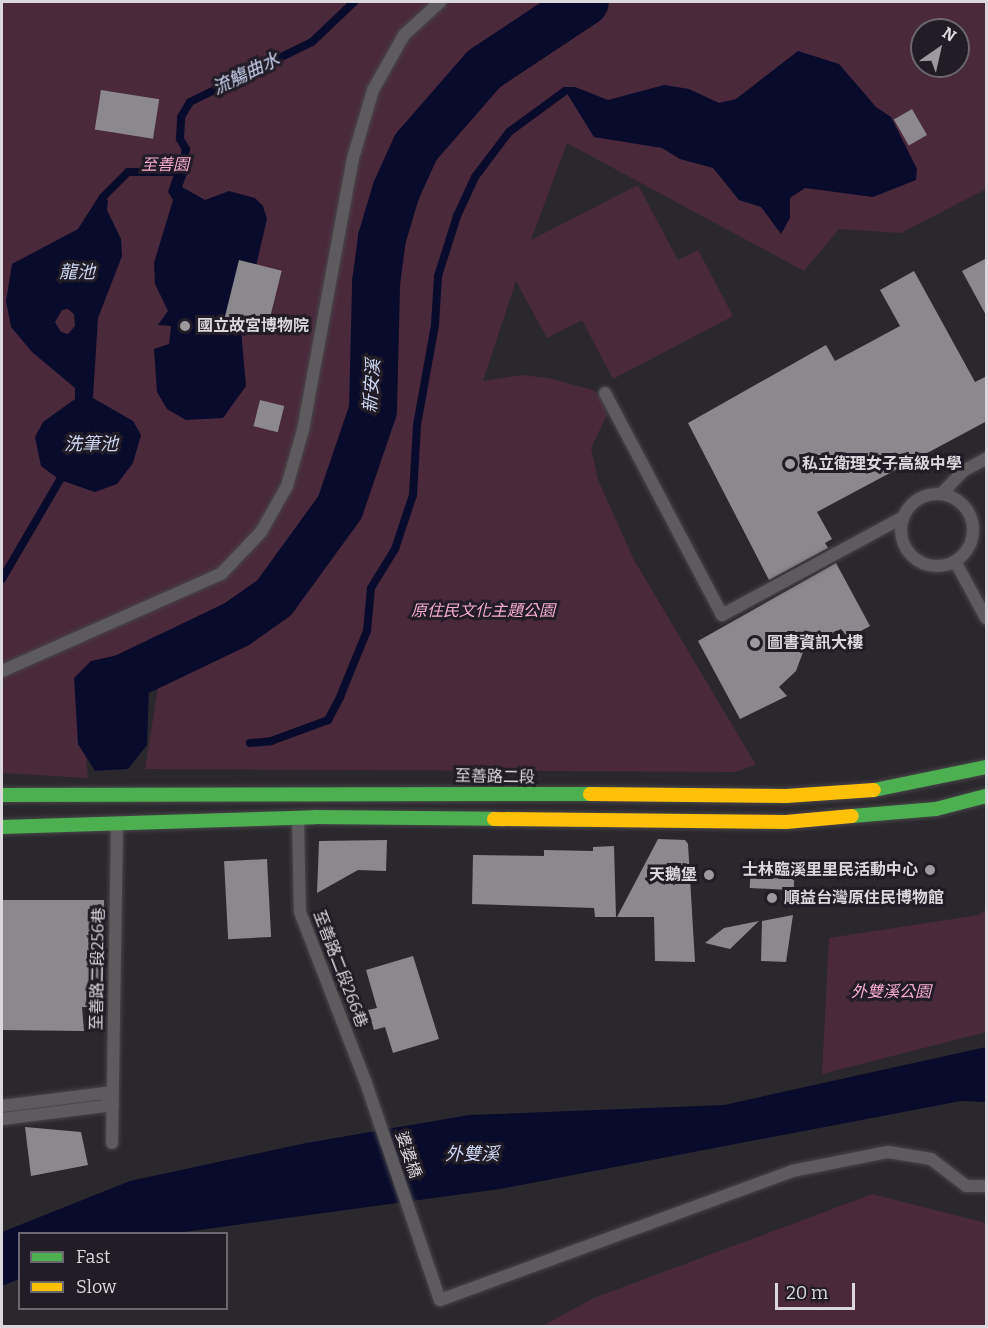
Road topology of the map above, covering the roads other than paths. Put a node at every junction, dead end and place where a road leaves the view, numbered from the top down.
1 (440, 2) edge
2 (605, 393) dead end
3 (987, 459) edge
4 (943, 492) junction
5 (903, 517) junction
6 (956, 562) junction
7 (987, 618) edge
8 (2, 671) edge
9 (987, 767) edge
10 (298, 792) junction
11 (117, 794) junction
12 (2, 795) edge
13 (987, 796) edge
14 (298, 817) junction
15 (117, 824) junction
16 (2, 827) edge
17 (366, 1083) joint
18 (113, 1105) junction
19 (2, 1106) edge
20 (2, 1119) edge
21 (112, 1143) dead end
22 (987, 1186) edge

1 - 8 lane
2 - 5 lane
3 - 4 lane
4 - 5 lane
4 - 6 lane
5 - 6 lane
6 - 7 lane
9 - 10 street, 至善路二段
10 - 11 street, 至善路二段
10 - 14 lane, 至善路二段266巷
11 - 12 street, 至善路二段
11 - 15 lane, 至善路二段256巷
13 - 14 street
14 - 15 street
14 - 17 lane, 至善路二段266巷
15 - 16 street
15 - 18 lane, 至善路二段256巷
17 - 22 lane, 婆婆橋
18 - 19 lane
18 - 20 lane
18 - 21 lane, 至善路二段256巷

